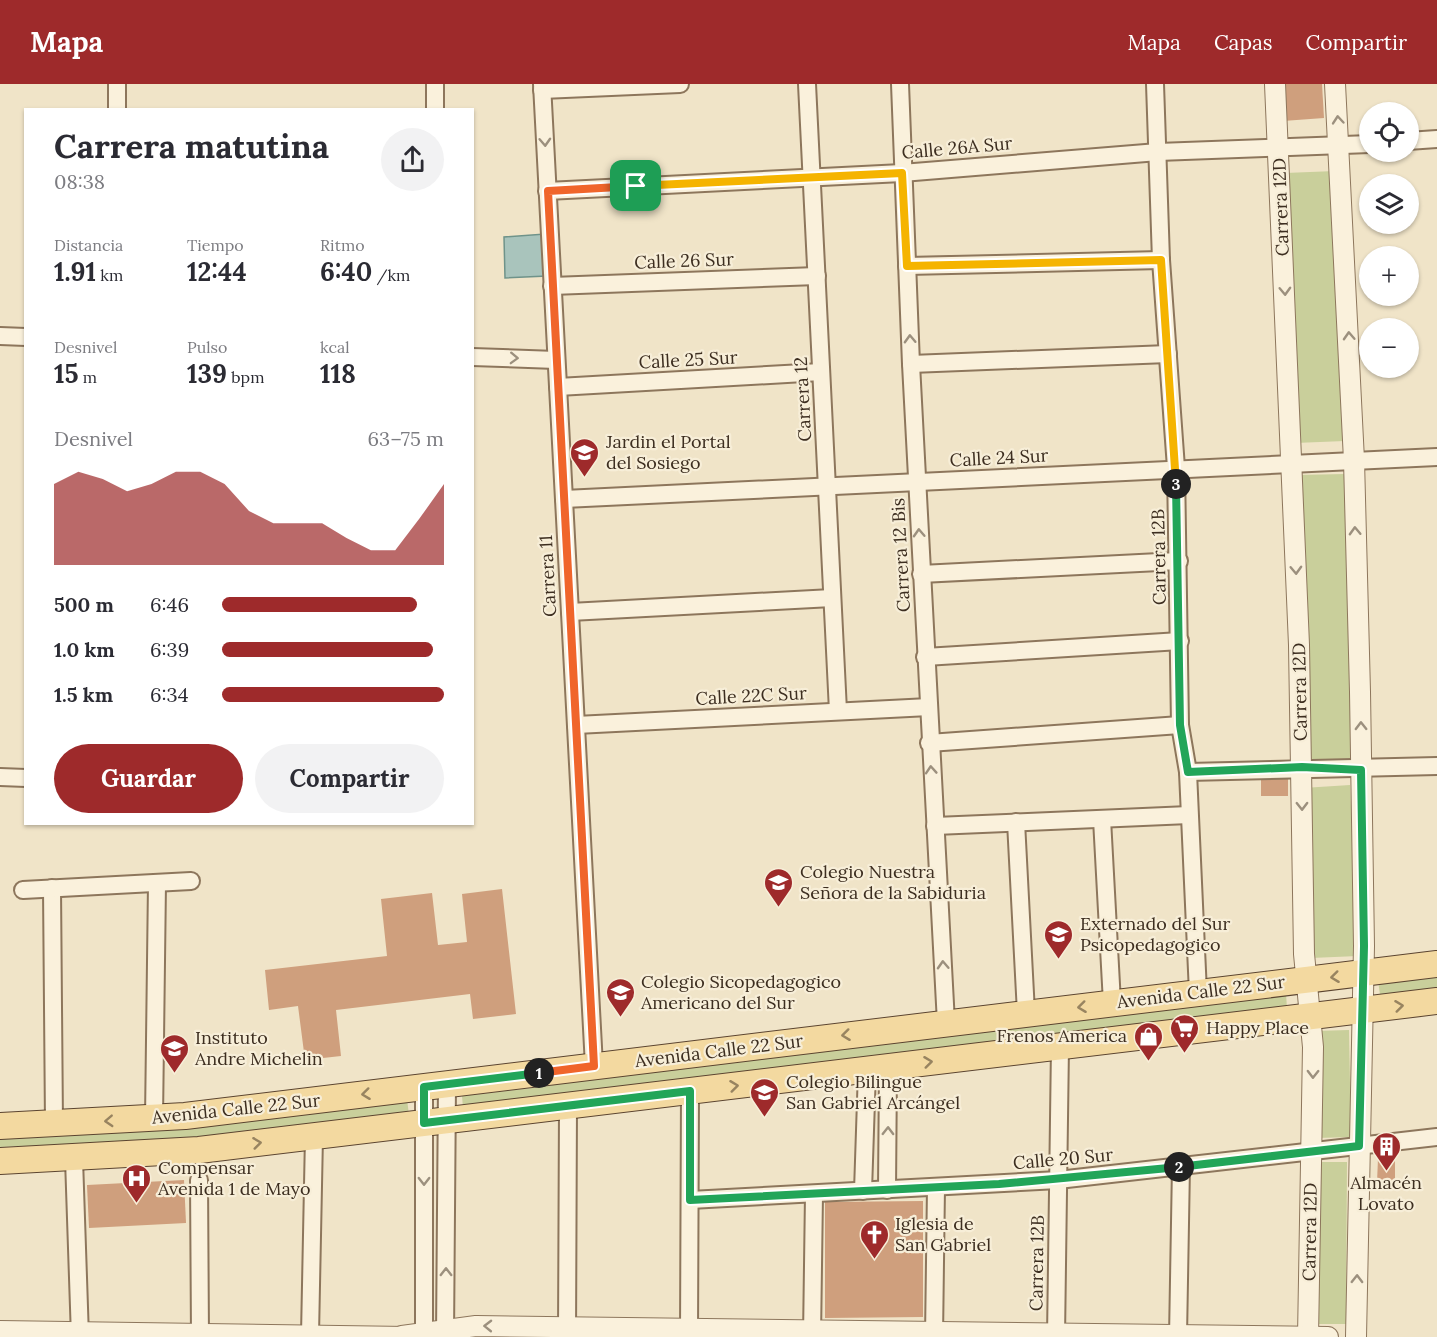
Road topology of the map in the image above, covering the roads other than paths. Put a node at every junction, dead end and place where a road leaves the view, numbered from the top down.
1 (117, 84) edge
2 (435, 84) edge
3 (680, 84) edge
4 (807, 84) edge
5 (900, 84) edge
6 (1155, 84) edge
7 (1275, 84) edge
8 (1335, 84) edge
9 (542, 87) edge
10 (117, 108) edge
11 (435, 108) edge
12 (1437, 139) edge
13 (1419, 140) edge
14 (1359, 145) edge
15 (1340, 146) junction
16 (1279, 148) junction
17 (1158, 152) junction
18 (902, 173) junction
19 (812, 177) junction
20 (548, 191) junction
21 (1161, 260) junction
22 (907, 266) junction
23 (816, 276) junction
24 (552, 286) junction
25 (0, 336) edge
26 (24, 337) edge
27 (1168, 354) junction
28 (474, 357) edge
29 (556, 360) junction
30 (911, 364) junction
31 (821, 372) junction
32 (558, 387) junction
33 (1437, 457) edge
34 (1354, 460) junction
35 (1293, 462) junction
36 (1176, 468) junction
37 (917, 482) junction
38 (827, 486) junction
39 (564, 499) junction
40 (1179, 561) junction
41 (921, 574) junction
42 (832, 598) junction
43 (570, 612) junction
44 (1180, 640) junction
45 (926, 657) junction
46 (929, 707) junction
47 (838, 711) junction
48 (576, 725) junction
49 (1180, 725) junction
50 (929, 742) junction
51 (1437, 766) edge
52 (1302, 767) junction
53 (1361, 770) junction
54 (1188, 772) junction
55 (0, 777) edge
56 (24, 778) edge
57 (1189, 815) junction
58 (1102, 819) junction
59 (1016, 822) junction
60 (935, 826) junction
61 (191, 881) dead end
62 (157, 883) junction
63 (52, 888) junction
64 (23, 890) dead end
65 (1437, 964) edge
66 (1363, 973) junction
67 (1307, 980) junction
68 (1198, 993) junction
69 (1437, 1001) edge
70 (1112, 1003) junction
71 (1362, 1010) junction
72 (1026, 1013) junction
73 (1310, 1016) junction
74 (946, 1023) junction
75 (1060, 1046) junction
76 (594, 1066) junction
77 (878, 1068) junction
78 (435, 1085) junction
79 (690, 1091) junction
80 (568, 1106) junction
81 (154, 1119) junction
82 (435, 1121) junction
83 (54, 1124) junction
84 (0, 1126) edge
85 (314, 1136) junction
86 (1437, 1137) edge
87 (1359, 1146) junction
88 (1312, 1151) junction
89 (74, 1159) junction
90 (0, 1161) edge
91 (1181, 1166) junction
92 (199, 1180) dead end
93 (1058, 1180) junction
94 (936, 1187) junction
95 (887, 1190) junction
96 (864, 1191) junction
97 (814, 1194) junction
98 (690, 1200) junction
99 (0, 1331) edge
100 (567, 1332) edge
101 (689, 1333) edge
102 (446, 1334) edge
103 (812, 1334) edge
104 (80, 1335) edge
105 (200, 1335) edge
106 (310, 1335) junction
107 (934, 1335) edge
108 (1056, 1335) edge
109 (414, 1336) edge
110 (1178, 1336) edge
111 (1308, 1337) edge
112 (1328, 1337) edge
113 (1356, 1337) edge

1 - 10 street
2 - 11 street
3 - 9 street
4 - 19 street, Carrera 12
5 - 18 street, Carrera 12 Bis
6 - 17 street, Carrera 12B
7 - 16 street, Carrera 12D
15 -> 8 street
9 -> 20 street, Carrera 11
12 - 13 street
14 - 15 street, Calle 26A Sur
15 - 16 street, Calle 26A Sur
34 -> 15 street
16 - 17 street, Calle 26A Sur
16 -> 35 street, Carrera 12D
17 - 18 street, Calle 26A Sur
17 - 21 street, Carrera 12B
18 - 19 street, Calle 26A Sur
18 - 22 street, Carrera 12 Bis
19 - 20 street, Calle 26A Sur
19 - 23 street, Carrera 12
20 - 24 street, Carrera 11
21 - 22 street
21 - 27 street, Carrera 12B
30 -> 22 street, Carrera 12 Bis
23 - 24 street, Calle 26 Sur
23 - 31 street, Carrera 12
24 - 29 street, Carrera 11
25 - 26 street
27 - 30 street
27 - 36 street, Carrera 12B
28 -> 29 street
29 - 32 street, Carrera 11
30 - 37 street, Carrera 12 Bis
31 - 32 street, Calle 25 Sur
31 - 38 street, Carrera 12
32 - 39 street, Carrera 11
33 - 34 street, Calle 24 Sur
34 - 35 street, Calle 24 Sur
53 -> 34 street
35 - 36 street, Calle 24 Sur
35 -> 52 street, Carrera 12D
36 - 37 street, Calle 24 Sur
36 - 40 street, Carrera 12B
37 - 38 street, Calle 24 Sur
41 -> 37 street, Carrera 12 Bis
38 - 39 street, Calle 24 Sur
38 - 42 street, Carrera 12
39 - 43 street, Carrera 11
40 - 41 street
40 - 44 street, Carrera 12B
41 - 45 street, Carrera 12 Bis
42 - 43 street
42 - 47 street, Carrera 12
43 - 48 street, Carrera 11
44 - 45 street
44 - 49 street, Carrera 12B
45 - 46 street, Carrera 12 Bis
46 - 47 street, Calle 22C Sur
46 - 50 street, Carrera 12 Bis
47 - 48 street, Calle 22C Sur
48 - 76 street, Carrera 11
49 - 50 street
49 - 54 street, Carrera 12B
60 -> 50 street, Carrera 12 Bis
51 - 53 street
52 - 53 street
52 - 54 street
52 -> 67 street, Carrera 12D
53 - 66 street
54 - 57 street, Carrera 12B
55 - 56 street
57 - 58 street
57 - 68 street, Carrera 12B
58 - 59 street
58 - 70 street
59 - 60 street
59 - 72 street
74 -> 60 street, Carrera 12 Bis
61 - 62 street
62 - 63 street
62 - 81 street
63 - 64 street
63 - 83 street
65 - 66 main road, Avenida Calle 22 Sur
66 -> 67 main road, Avenida Calle 22 Sur
66 - 71 street
67 - 68 main road, Avenida Calle 22 Sur
67 - 73 street, Carrera 12D
68 - 70 main road, Avenida Calle 22 Sur
71 -> 69 main road, Avenida Calle 22 Sur
70 -> 72 main road, Avenida Calle 22 Sur
71 - 73 main road, Avenida Calle 22 Sur
71 - 87 street
72 - 74 main road, Avenida Calle 22 Sur
73 - 75 main road, Avenida Calle 22 Sur
73 -> 88 street, Carrera 12D
74 -> 76 main road, Avenida Calle 22 Sur
77 -> 75 main road, Avenida Calle 22 Sur
75 - 93 street, Carrera 12B
76 - 78 main road, Avenida Calle 22 Sur
79 -> 77 main road, Avenida Calle 22 Sur
95 -> 77 street
77 - 96 street
78 -> 81 main road, Avenida Calle 22 Sur
78 - 82 street
78 - 82 street
79 - 80 main road, Avenida Calle 22 Sur
79 - 98 street
80 - 82 main road, Avenida Calle 22 Sur
80 - 100 street
81 -> 83 main road, Avenida Calle 22 Sur
82 - 85 main road, Avenida Calle 22 Sur
102 -> 82 street
82 -> 109 street
83 - 84 main road, Avenida Calle 22 Sur
89 -> 85 main road, Avenida Calle 22 Sur
85 - 106 street
86 - 87 street, Calle 20 Sur
87 - 88 street, Calle 20 Sur
113 -> 87 street
88 - 91 street, Calle 20 Sur
88 - 111 street, Carrera 12D
89 - 90 main road, Avenida Calle 22 Sur
89 - 104 street
91 - 93 street, Calle 20 Sur
91 - 110 street
92 - 105 street
93 - 94 street, Calle 20 Sur
93 - 108 street, Carrera 12B
94 - 95 street, Calle 20 Sur
94 - 107 street
95 - 96 street, Calle 20 Sur
96 - 97 street, Calle 20 Sur
97 - 98 street, Calle 20 Sur
97 - 103 street
98 - 101 street
99 - 104 street
100 - 101 street
100 -> 102 street
101 - 103 street
102 - 109 street
103 - 107 street
104 - 105 street
105 - 106 street
106 - 109 street
107 - 108 street
108 - 110 street
110 - 111 street
111 - 112 street

